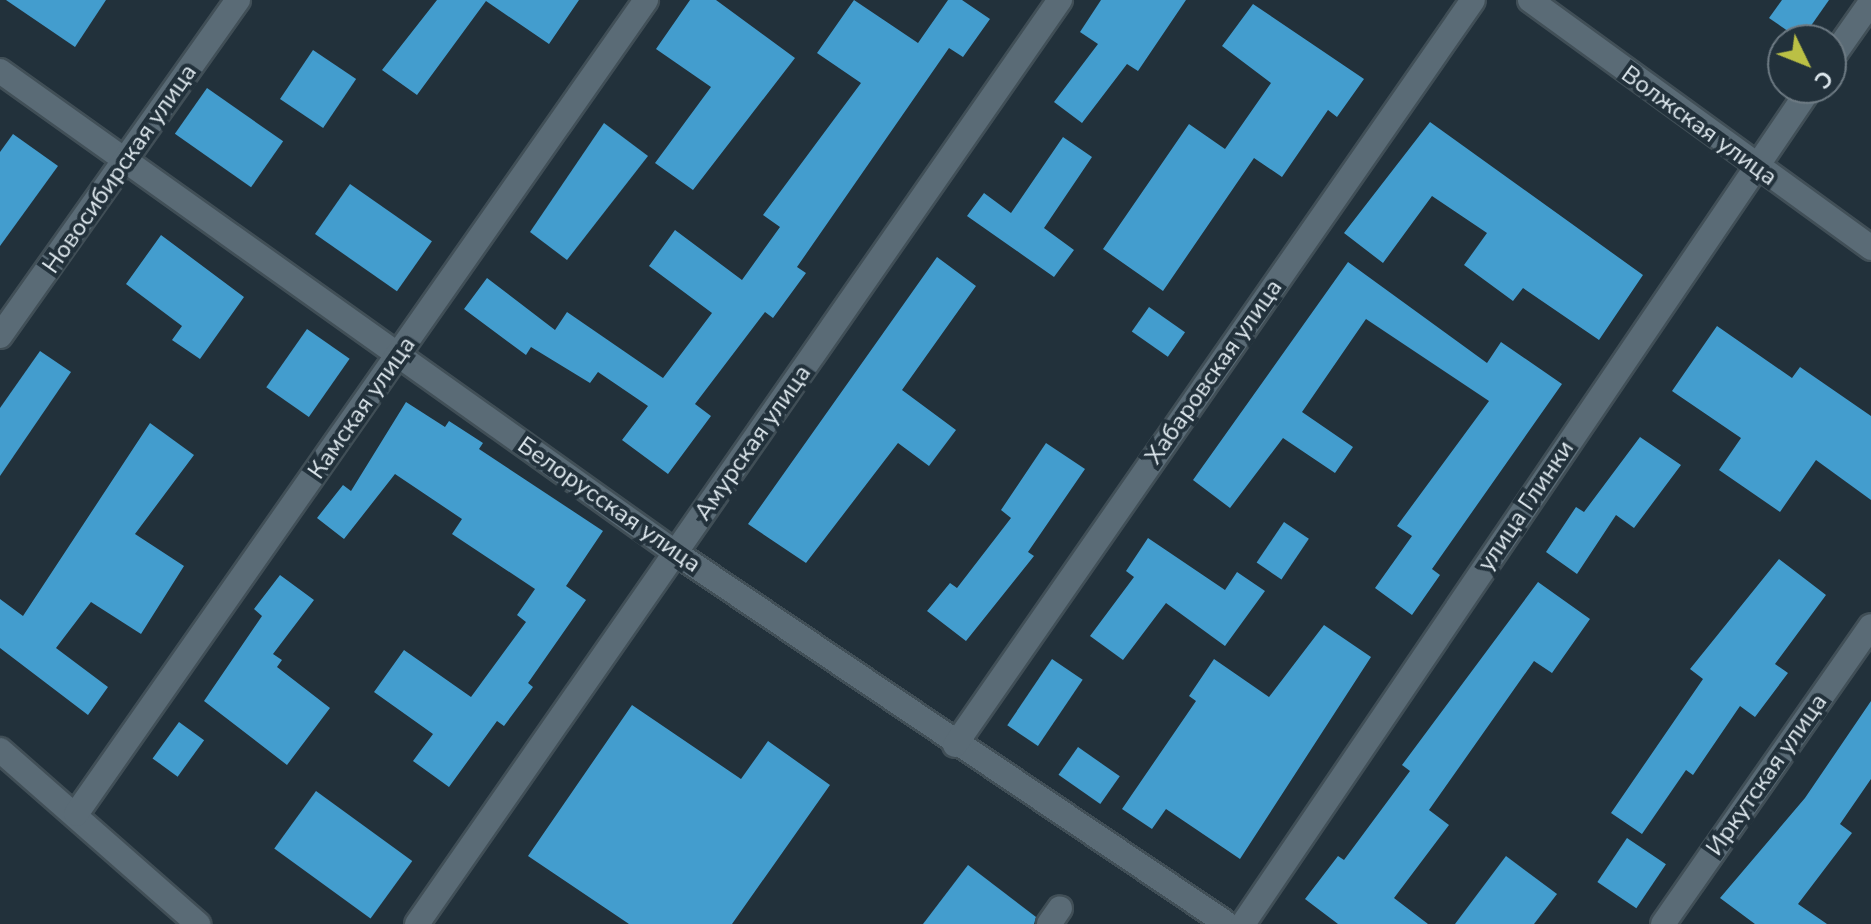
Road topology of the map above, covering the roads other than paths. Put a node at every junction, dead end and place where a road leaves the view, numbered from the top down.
1 (238, 0) edge
2 (646, 0) edge
3 (1060, 0) edge
4 (1473, 0) edge
5 (1530, 0) edge
6 (1871, 2) edge
7 (1847, 36) edge
8 (0, 71) edge
9 (1799, 104) edge
10 (127, 161) junction
11 (1754, 168) junction
12 (1871, 248) edge
13 (0, 336) edge
14 (399, 356) junction
15 (676, 553) junction
16 (1871, 626) edge
17 (955, 745) junction
18 (0, 750) edge
19 (76, 814) junction
20 (198, 924) edge
21 (417, 924) edge
22 (1227, 924) edge
23 (1243, 924) edge
24 (1663, 924) edge

1 - 10 street, Новосибирская улица
2 - 14 street, Камская улица
3 - 15 street, Амурская улица
4 - 17 street, Хабаровская улица
5 - 11 street, Волжская улица
6 - 7 street
8 - 10 street, Белорусская улица
9 - 11 street, улица Глинки
10 - 13 street, Новосибирская улица
10 - 14 street, Белорусская улица
11 - 12 street, Волжская улица
11 - 23 street, улица Глинки
14 - 15 street, Белорусская улица
14 - 19 street, Камская улица
15 - 17 street, Белорусская улица
15 - 21 street, Амурская улица
16 - 24 street, Иркутская улица
17 - 22 street, Белорусская улица
18 - 19 street
19 - 20 street

